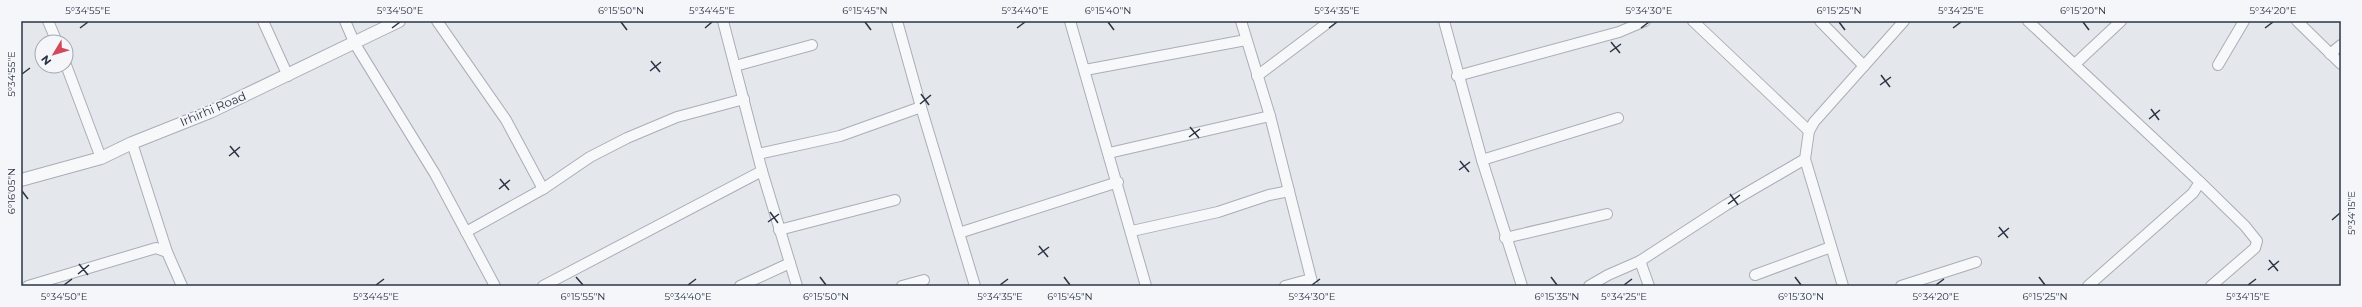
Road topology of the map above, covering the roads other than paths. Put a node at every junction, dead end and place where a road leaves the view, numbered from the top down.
1 (48, 21) edge
2 (263, 21) edge
3 (345, 21) edge
4 (399, 21) edge
5 (437, 21) edge
6 (724, 21) edge
7 (897, 21) edge
8 (1070, 21) edge
9 (1240, 21) edge
10 (1330, 21) edge
11 (1444, 21) edge
12 (1645, 21) edge
13 (1693, 21) edge
14 (1820, 21) edge
15 (1904, 21) edge
16 (2028, 21) edge
17 (2121, 21) edge
18 (2244, 21) edge
19 (2297, 21) edge
20 (54, 34) edge
21 (1246, 40) junction
22 (355, 44) junction
23 (812, 45) dead end
24 (2341, 45) edge
25 (2330, 54) junction
26 (2075, 64) junction
27 (2341, 64) edge
28 (2218, 65) dead end
29 (735, 66) junction
30 (1864, 66) junction
31 (1085, 70) junction
32 (69, 74) edge
33 (288, 76) junction
34 (1257, 76) junction
35 (1457, 76) junction
36 (744, 99) junction
37 (921, 107) junction
38 (1270, 116) junction
39 (1618, 118) dead end
40 (1809, 131) junction
41 (132, 142) junction
42 (1109, 153) junction
43 (758, 154) junction
44 (101, 158) junction
45 (1805, 159) junction
46 (1482, 160) junction
47 (762, 171) junction
48 (21, 180) edge
49 (1118, 182) junction
50 (2200, 182) junction
51 (544, 189) junction
52 (1289, 191) junction
53 (895, 200) dead end
54 (1607, 214) dead end
55 (779, 230) junction
56 (1132, 231) junction
57 (466, 232) junction
58 (959, 233) junction
59 (1505, 238) junction
60 (1831, 247) junction
61 (167, 252) junction
62 (1640, 261) junction
63 (1976, 262) dead end
64 (790, 263) junction
65 (1755, 275) dead end
66 (924, 280) dead end
67 (1312, 282) edge
68 (28, 286) edge
69 (182, 286) edge
70 (496, 286) edge
71 (543, 286) edge
72 (740, 286) edge
73 (797, 286) edge
74 (902, 286) edge
75 (975, 286) edge
76 (1146, 286) edge
77 (1285, 286) edge
78 (1522, 286) edge
79 (1589, 286) edge
80 (1649, 286) edge
81 (1843, 286) edge
82 (1901, 286) edge
83 (2088, 286) edge
84 (2211, 286) edge

1 - 20 street
2 - 33 street
3 - 22 street
4 - 22 street, Irhirhi Road
5 - 51 street
6 - 29 street
7 - 37 street
8 - 31 street
9 - 21 street
10 - 34 street
11 - 35 street
12 - 35 street
13 - 40 street
14 - 30 street
15 - 30 street
16 - 26 street
17 - 26 street
18 - 28 street
19 - 25 street
21 - 31 street
21 - 34 street
22 - 33 street, Irhirhi Road
22 - 57 street
23 - 29 street
24 - 25 street
25 - 27 street
26 - 50 street
29 - 36 street
30 - 40 street
31 - 42 street
32 - 44 street
33 - 41 street, Irhirhi Road
34 - 38 street
35 - 46 street
36 - 43 street
36 - 51 street
37 - 43 street
37 - 58 street
38 - 42 street
38 - 52 street
39 - 46 street
40 - 45 street
41 - 44 street, Irhirhi Road
41 - 61 street
42 - 49 street
43 - 47 street
44 - 48 street, Irhirhi Road
45 - 60 street
45 - 62 street
46 - 59 street
47 - 55 street
47 - 71 street
49 - 56 street
49 - 58 street
50 - 83 street
50 - 84 street
51 - 57 street
52 - 56 street
52 - 67 street
53 - 55 street
54 - 59 street
55 - 64 street
56 - 76 street
57 - 70 street
58 - 75 street
59 - 78 street
60 - 65 street
60 - 81 street
61 - 68 street
61 - 69 street
62 - 79 street
62 - 80 street
63 - 82 street
64 - 72 street
64 - 73 street
66 - 74 street
67 - 77 street

